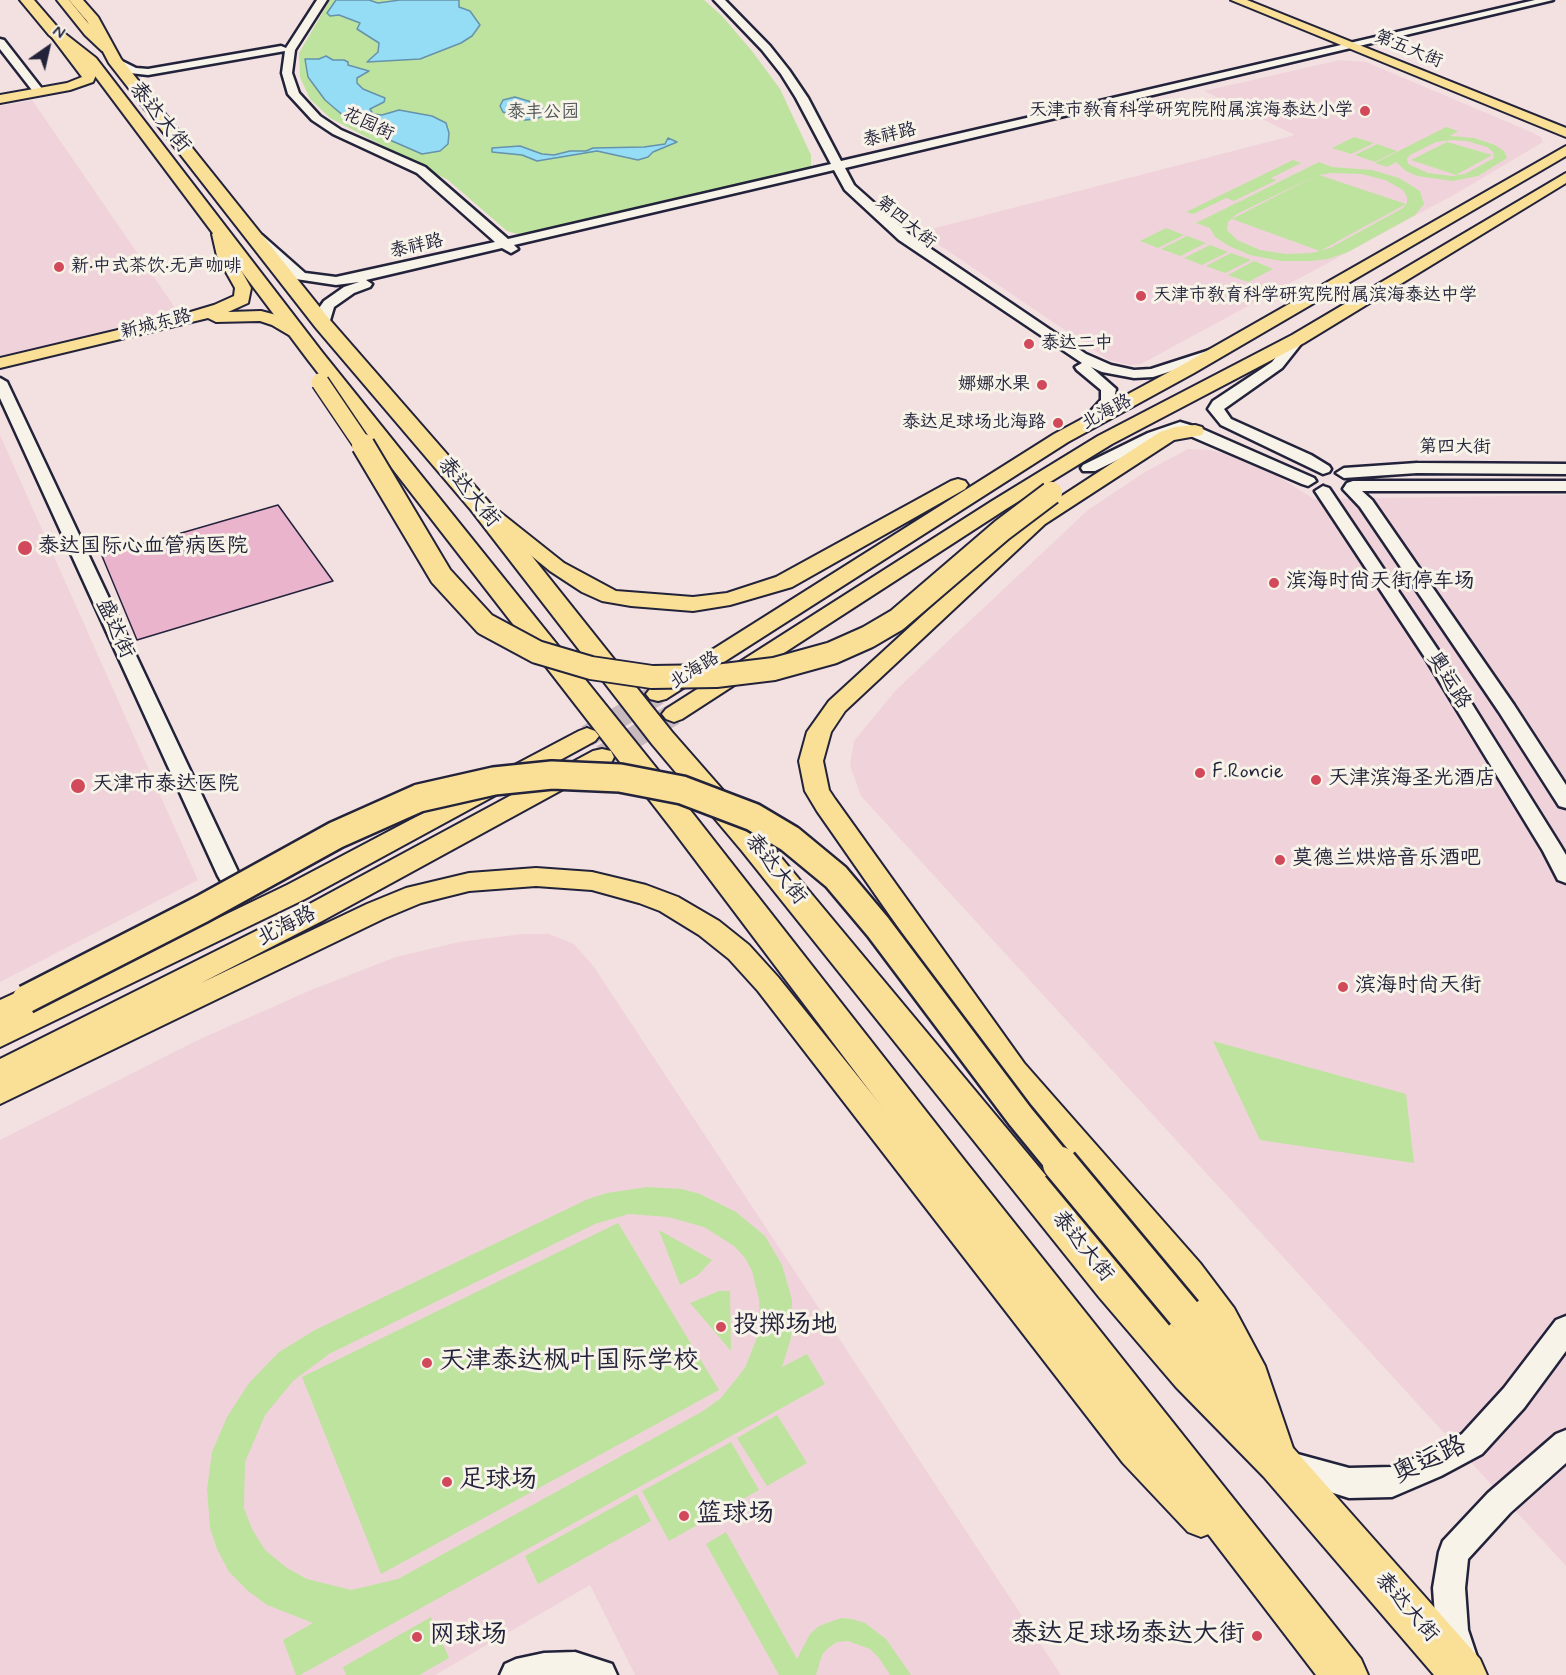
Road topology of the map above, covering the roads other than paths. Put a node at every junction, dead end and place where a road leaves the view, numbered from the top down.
1 (27, 0) edge
2 (43, 0) edge
3 (63, 0) edge
4 (76, 0) edge
5 (312, 0) edge
6 (322, 0) edge
7 (710, 0) edge
8 (719, 0) edge
9 (1238, 0) edge
10 (1259, 0) edge
11 (1551, 2) edge
12 (54, 32) junction
13 (0, 42) edge
14 (1363, 46) junction
15 (280, 52) junction
16 (100, 53) junction
17 (39, 92) junction
18 (116, 95) junction
19 (0, 100) edge
20 (147, 101) junction
21 (1563, 130) edge
22 (1566, 150) edge
23 (1566, 158) edge
24 (1545, 162) junction
25 (839, 169) junction
26 (825, 172) junction
27 (1566, 177) edge
28 (220, 234) junction
29 (252, 235) junction
30 (502, 248) junction
31 (309, 327) junction
32 (1298, 339) junction
33 (1214, 353) junction
34 (0, 363) edge
35 (0, 368) edge
36 (317, 369) junction
37 (0, 382) edge
38 (1179, 403) junction
39 (1088, 423) junction
40 (1195, 430) junction
41 (1061, 438) junction
42 (1089, 468) junction
43 (1323, 469) junction
44 (1566, 469) edge
45 (1349, 483) junction
46 (1316, 486) junction
47 (1566, 486) edge
48 (479, 505) junction
49 (658, 694) tunnel mouth
50 (674, 714) tunnel mouth
51 (1566, 801) edge
52 (1566, 875) edge
53 (229, 876) dead end
54 (0, 1012) edge
55 (0, 1036) edge
56 (0, 1072) edge
57 (0, 1092) edge
58 (1566, 1329) edge
59 (1566, 1444) edge
60 (1280, 1463) junction
61 (1337, 1665) edge
62 (600, 1674) edge
63 (516, 1675) edge
64 (1465, 1675) edge

1 - 12 highway
2 - 16 main road
3 - 16 main road
4 - 16 highway
5 - 15 street
6 - 30 street, 花园街
7 - 26 street, 第四大街
8 - 25 street
9 - 14 main road, 第五大街
10 - 14 main road, 第五大街
11 - 14 street, 泰祥路
12 - 16 highway
12 - 17 main road
13 - 17 street
14 - 21 main road, 第五大街
14 - 25 street, 泰祥路
15 - 16 street
15 - 20 street
15 - 30 street, 花园街
16 - 18 highway, 泰达大街
16 - 20 highway, 泰达大街
17 - 19 main road
18 - 19 main road
18 - 28 highway, 泰达大街
20 - 29 highway, 泰达大街
22 - 24 main road, 北海路
23 - 24 main road
24 - 33 main road, 北海路
25 - 26 street, 泰祥路
25 - 33 street
26 - 30 street, 泰祥路
26 - 39 street, 第四大街
27 - 32 main road, 北海路
28 - 31 highway, 泰达大街
28 - 34 main road, 新城东路
29 - 30 street, 泰祥路
29 - 31 highway, 泰达大街
30 - 31 street, 泰祥路
31 - 35 main road, 新城东路
31 - 36 highway, 泰达大街
31 - 48 highway, 泰达大街
32 - 38 main road, 北海路
32 - 43 street, 第四大街
33 - 39 main road, 北海路
36 - 42 main road, bridge
36 - 61 highway, 泰达大街
37 - 53 street, 盛达街
38 - 42 main road
38 - 50 main road, 北海路
39 - 41 main road, 北海路
40 - 42 street, 第四大街
40 - 46 street, 第四大街
40 - 60 main road
41 - 48 main road
41 - 49 main road, 北海路
43 - 45 street, 第四大街
43 - 46 street
44 - 45 street, 第四大街
45 - 46 street, 第四大街
45 - 47 street, 第四大街
45 - 51 street, 奥运路
46 - 52 street, 奥运路
48 - 60 highway, 泰达大街
54 - 60 main road, bridge
55 - 56 main road, 北海路
57 - 61 main road
58 - 60 street, 奥运路
59 - 64 street
60 - 64 highway, 泰达大街
62 - 63 street

